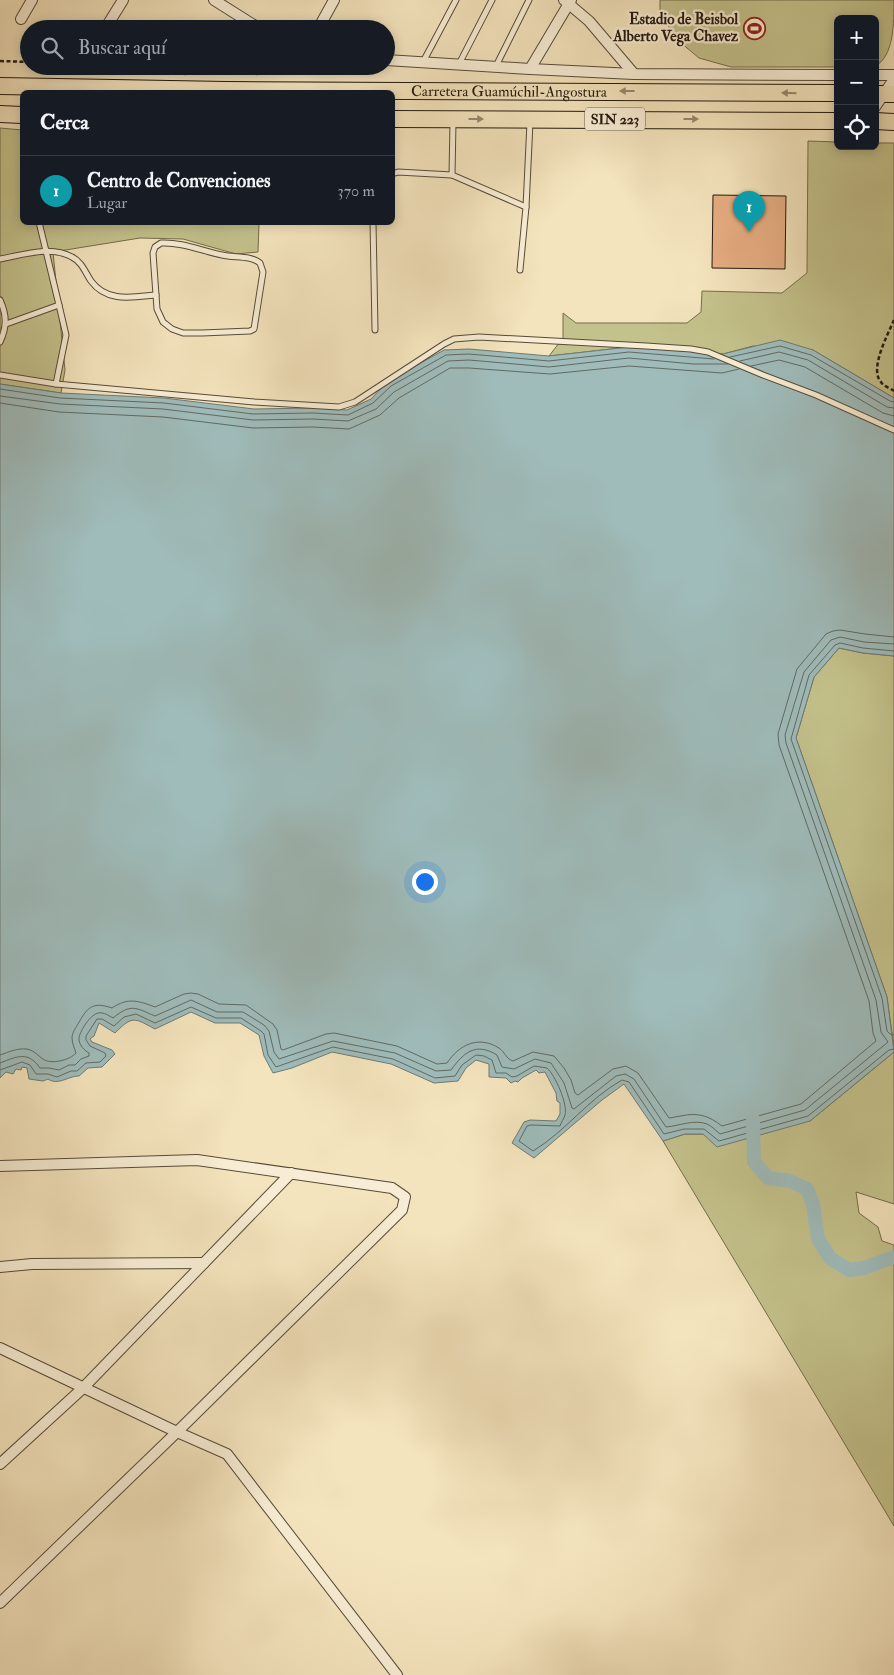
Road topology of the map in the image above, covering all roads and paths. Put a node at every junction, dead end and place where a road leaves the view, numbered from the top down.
1 (32, 0) edge
2 (123, 0) edge
3 (214, 0) edge
4 (334, 0) edge
5 (456, 0) edge
6 (492, 0) edge
7 (529, 0) edge
8 (568, 1) edge
9 (21, 19) dead end
10 (111, 20) edge
11 (246, 20) edge
12 (323, 20) edge
13 (395, 60) edge
14 (0, 61) edge
15 (20, 62) edge
16 (424, 62) junction
17 (459, 64) junction
18 (496, 66) junction
19 (530, 69) junction
20 (634, 74) junction
21 (834, 75) edge
22 (879, 75) edge
23 (894, 75) edge
24 (894, 79) edge
25 (0, 86) edge
26 (26, 90) edge
27 (227, 90) edge
28 (395, 91) edge
29 (834, 93) edge
30 (882, 97) edge
31 (0, 114) edge
32 (20, 115) edge
33 (395, 119) edge
34 (453, 119) junction
35 (530, 119) junction
36 (834, 121) edge
37 (879, 121) edge
38 (894, 122) edge
39 (395, 173) edge
40 (452, 175) junction
41 (526, 207) junction
42 (39, 225) edge
43 (373, 225) edge
44 (44, 251) junction
45 (0, 260) edge
46 (520, 270) dead end
47 (156, 295) junction
48 (0, 300) edge
49 (59, 306) junction
50 (894, 320) edge
51 (6, 324) junction
52 (890, 329) junction
53 (375, 330) dead end
54 (894, 331) edge
55 (0, 342) edge
56 (0, 375) edge
57 (56, 384) junction
58 (894, 390) edge
59 (894, 430) edge
60 (0, 1166) edge
61 (291, 1173) junction
62 (204, 1263) junction
63 (0, 1267) edge
64 (0, 1348) edge
65 (83, 1388) junction
66 (177, 1432) junction
67 (0, 1464) edge
68 (0, 1603) edge
69 (397, 1675) edge

1 - 9 street
2 - 10 street
3 - 11 street
4 - 12 street
5 - 16 lane
6 - 17 lane
7 - 18 lane
8 - 19 street
8 - 20 street
13 - 16 street
14 - 15 path
16 - 17 street
17 - 18 street
18 - 19 street
19 - 20 street
20 - 21 street
22 - 23 street
24 - 30 street
25 - 26 main road, Carretera Guamúchil-Angostura / SIN 223
27 -> 26 main road, Carretera Guamúchil-Angostura / SIN 223
29 -> 28 main road, Carretera Guamúchil-Angostura / SIN 223
31 - 32 main road
33 - 34 main road, Carretera Guamúchil-Angostura / SIN 223
34 -> 35 main road, Carretera Guamúchil-Angostura / SIN 223
34 - 40 lane
35 -> 36 main road, Carretera Guamúchil-Angostura / SIN 223
35 - 41 lane
37 - 38 main road
39 - 40 lane
40 - 41 lane
41 - 46 lane
42 - 44 lane
43 - 53 lane
44 - 45 lane
44 - 47 lane
44 - 49 lane
47 - 47 lane
48 - 51 lane
49 - 51 lane
49 - 57 lane
50 - 52 path
51 - 55 lane
52 - 54 path
52 - 58 path
56 - 57 lane
57 - 59 lane
60 - 61 street
61 - 62 street
61 - 66 street
62 - 63 street
62 - 65 street
64 - 65 street
65 - 66 street
65 - 67 street
66 - 68 street
66 - 69 street

